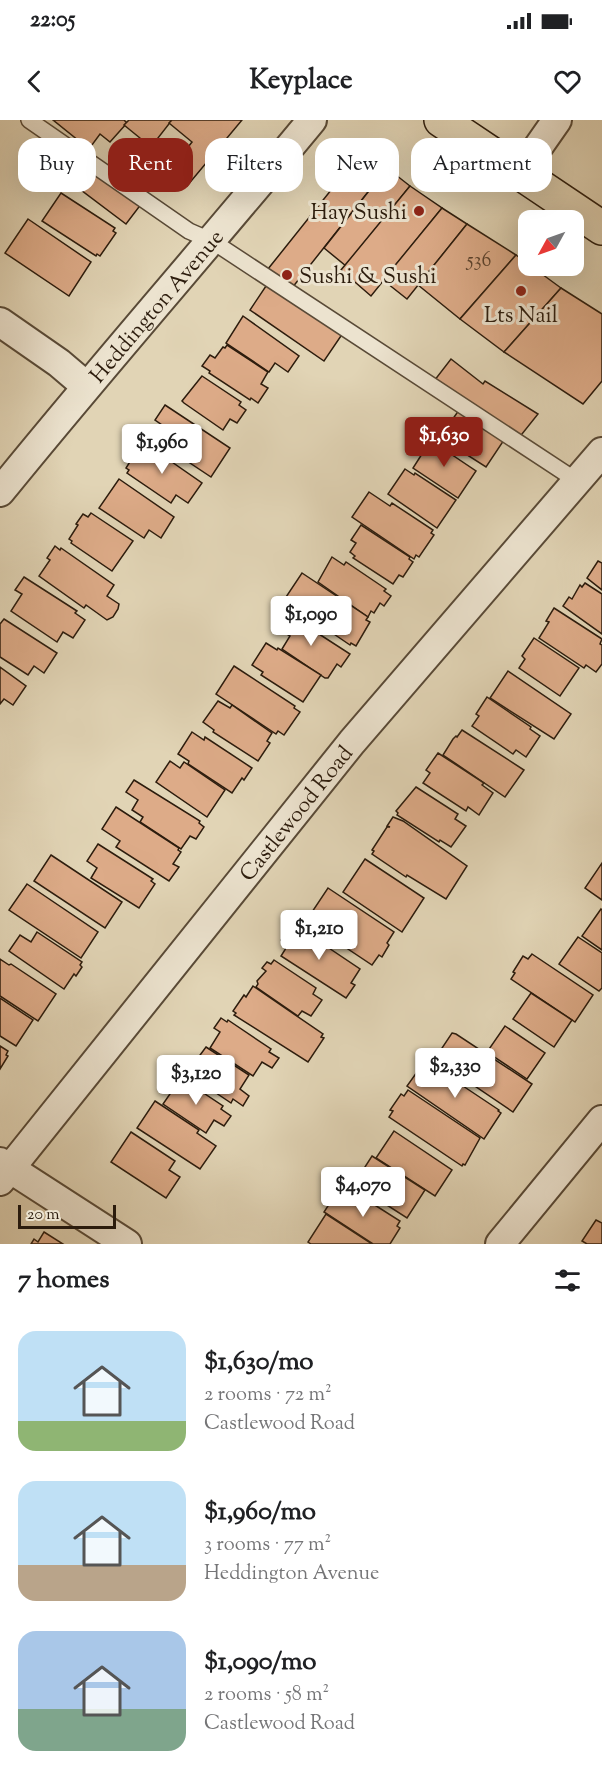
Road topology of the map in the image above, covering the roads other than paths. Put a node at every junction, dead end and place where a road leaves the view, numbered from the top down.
1 (30, 120) edge
2 (312, 120) edge
3 (441, 120) edge
4 (557, 120) edge
5 (468, 138) edge
6 (544, 138) edge
7 (548, 192) edge
8 (602, 228) edge
9 (212, 241) junction
10 (0, 322) edge
11 (86, 386) junction
12 (602, 452) edge
13 (577, 481) junction
14 (0, 492) edge
15 (602, 1120) edge
16 (3, 1170) edge
17 (127, 1244) edge
18 (500, 1244) edge

1 - 9 lane
2 - 9 street, Heddington Avenue
3 - 5 main road
4 - 6 street
7 - 8 main road
9 - 11 street, Heddington Avenue
9 - 13 lane
10 - 11 street
11 - 14 street, Heddington Avenue
12 - 13 street, Castlewood Road
13 - 16 street, Castlewood Road
15 - 18 street
16 - 17 street

